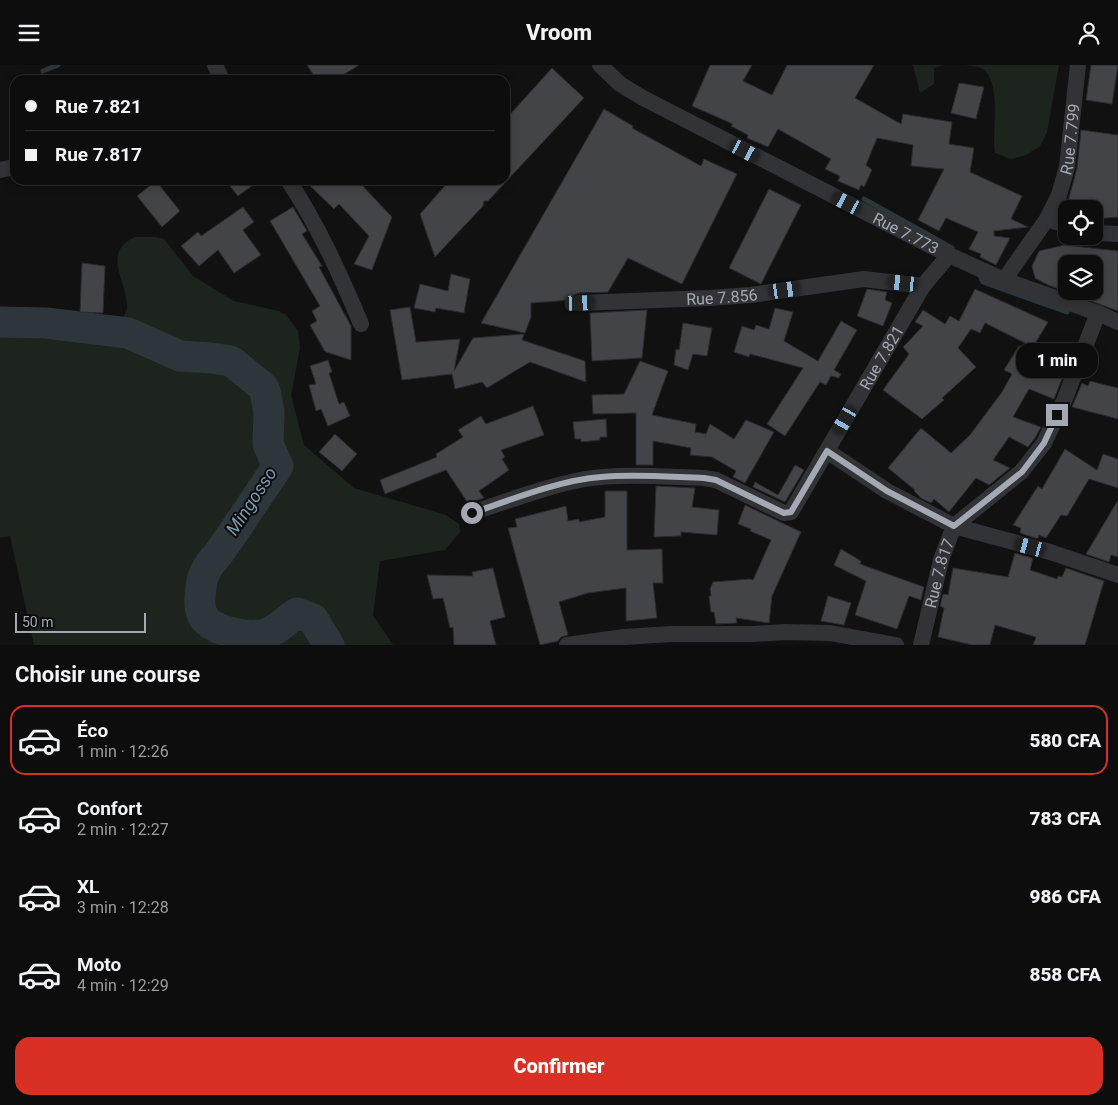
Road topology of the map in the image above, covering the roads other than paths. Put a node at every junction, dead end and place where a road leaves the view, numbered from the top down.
1 (600, 65) edge
2 (1078, 65) edge
3 (291, 185) edge
4 (1047, 219) junction
5 (1058, 222) edge
6 (1103, 233) edge
7 (1118, 234) edge
8 (949, 255) junction
9 (1004, 280) junction
10 (923, 286) junction
11 (580, 303) dead end
12 (1098, 313) junction
13 (1118, 322) edge
14 (361, 324) dead end
15 (827, 451) junction
16 (472, 513) dead end
17 (954, 526) junction
18 (1118, 575) edge
19 (754, 639) edge
20 (567, 645) edge
21 (896, 645) edge
22 (921, 645) edge

1 - 8 street, Rue 7.773
2 - 4 street, Rue 7.799
3 - 14 street
4 - 5 street
4 - 9 street, Rue 7.799
6 - 7 street
8 - 9 street, Rue 7.773
8 - 10 street, Rue 7.821
9 - 12 street, Rue 7.773
10 - 11 street, Rue 7.856
10 - 15 street, Rue 7.821
12 - 13 street, Rue 7.773
12 - 17 street, Rue 7.817
15 - 16 street, Rue 7.821
15 - 17 street
17 - 18 street
17 - 22 street, Rue 7.817
19 - 20 street
19 - 21 street

